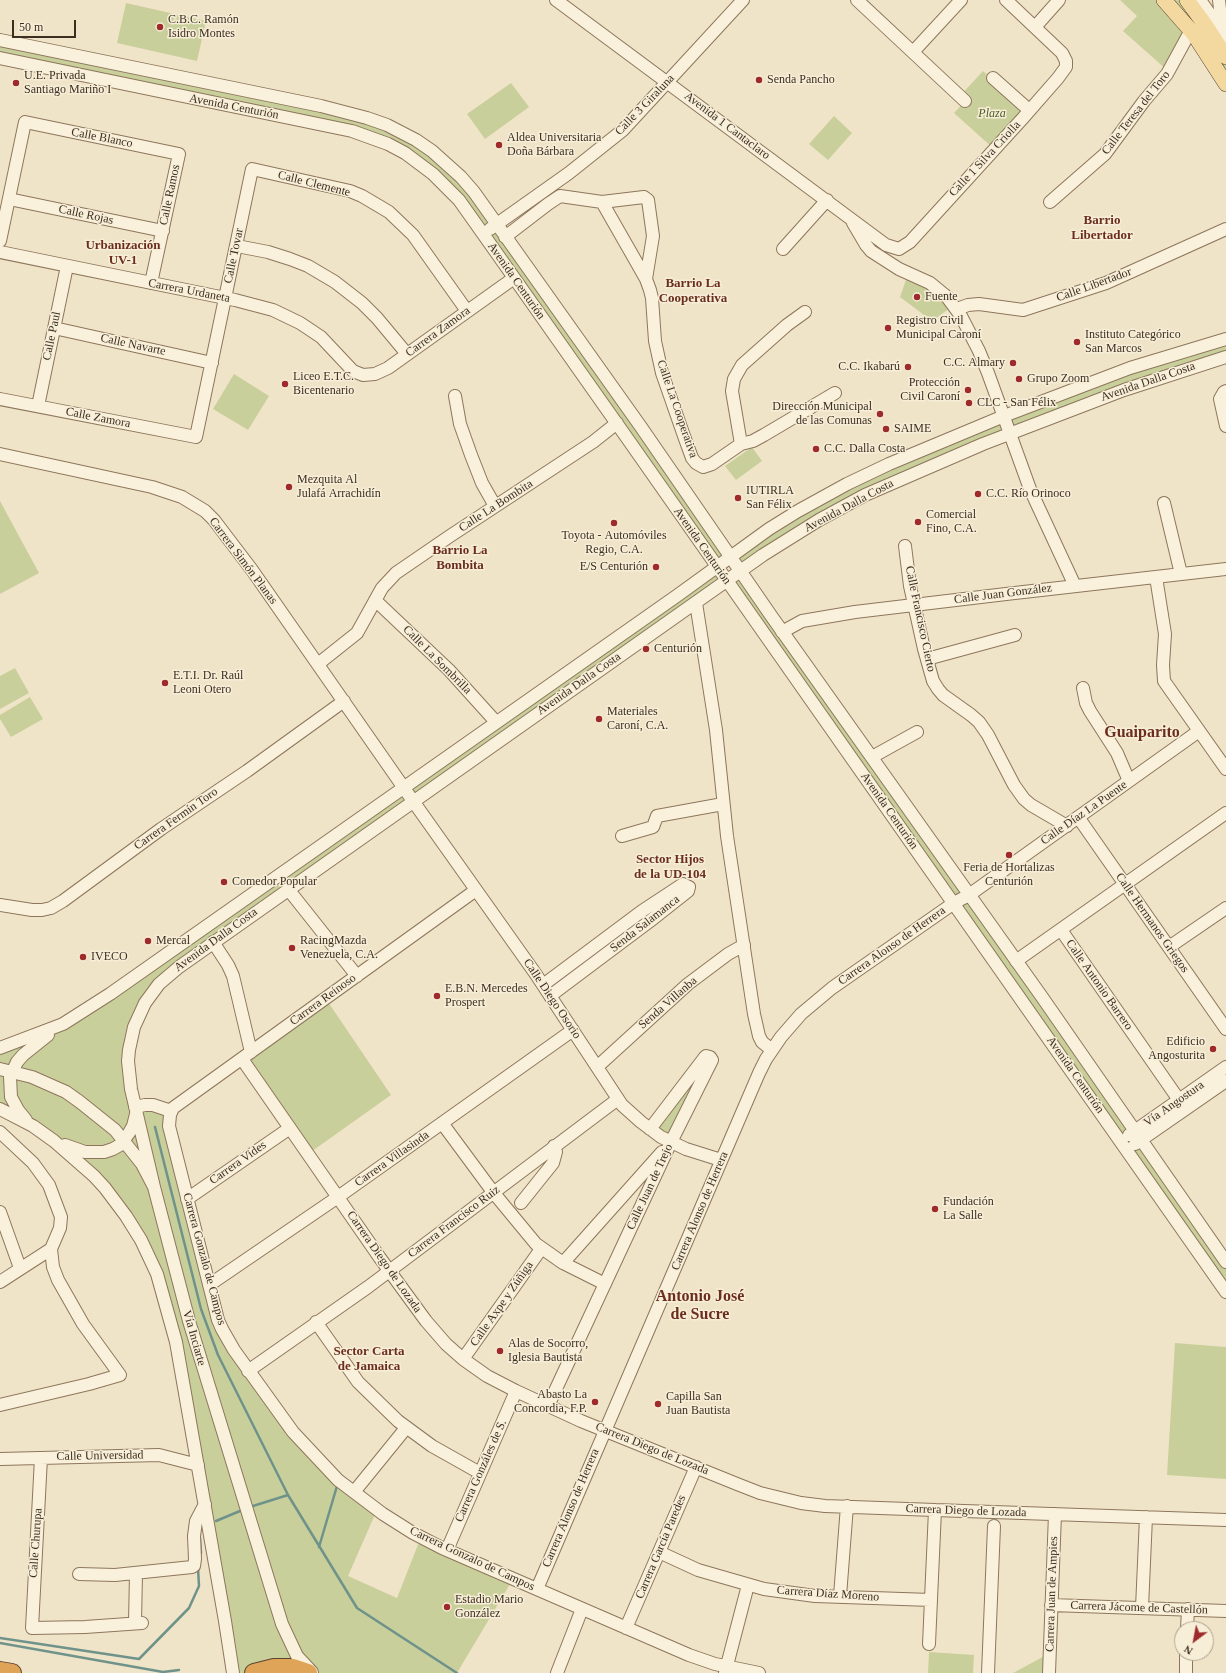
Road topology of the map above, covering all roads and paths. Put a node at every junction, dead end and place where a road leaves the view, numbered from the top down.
1 (556, 0) edge
2 (743, 0) edge
3 (857, 0) edge
4 (961, 0) edge
5 (1006, 0) edge
6 (1059, 0) edge
7 (1164, 0) edge
8 (1187, 0) edge
9 (1200, 0) edge
10 (1208, 0) edge
11 (1223, 4) edge
12 (1035, 27) junction
13 (1191, 30) junction
14 (1225, 35) edge
15 (0, 40) edge
16 (913, 52) junction
17 (1226, 57) edge
18 (0, 58) edge
19 (993, 78) dead end
20 (668, 82) junction
21 (1226, 84) edge
22 (965, 101) dead end
23 (1029, 110) junction
24 (179, 154) joint
25 (252, 169) joint
26 (9, 199) junction
27 (827, 200) junction
28 (602, 202) junction
29 (1050, 202) dead end
30 (851, 218) junction
31 (496, 224) junction
32 (1226, 229) edge
33 (163, 230) junction
34 (483, 234) junction
35 (505, 237) junction
36 (0, 241) edge
37 (237, 246) junction
38 (783, 249) dead end
39 (899, 249) joint
40 (0, 252) edge
41 (67, 266) junction
42 (514, 278) junction
43 (646, 280) junction
44 (151, 283) junction
45 (226, 298) junction
46 (957, 309) junction
47 (467, 312) junction
48 (805, 312) dead end
49 (54, 328) junction
50 (1226, 339) edge
51 (407, 354) junction
52 (1226, 357) edge
53 (212, 363) junction
54 (358, 374) joint
55 (1226, 391) edge
56 (835, 393) dead end
57 (455, 396) dead end
58 (0, 399) edge
59 (38, 406) junction
60 (1004, 416) junction
61 (617, 423) junction
62 (1226, 426) edge
63 (1010, 433) junction
64 (196, 437) joint
65 (741, 444) junction
66 (0, 454) edge
67 (1164, 504) dead end
68 (496, 506) junction
69 (905, 546) dead end
70 (731, 557) junction
71 (717, 567) junction
72 (1226, 569) edge
73 (740, 571) junction
74 (1181, 574) junction
75 (1156, 577) junction
76 (727, 581) junction
77 (1075, 586) junction
78 (375, 600) junction
79 (696, 603) junction
80 (914, 605) junction
81 (782, 632) junction
82 (1015, 635) dead end
83 (927, 659) junction
84 (318, 664) junction
85 (1083, 688) dead end
86 (344, 701) junction
87 (496, 722) junction
88 (1199, 731) junction
89 (917, 732) dead end
90 (872, 757) junction
91 (1226, 769) edge
92 (1130, 781) junction
93 (404, 787) junction
94 (413, 801) junction
95 (724, 804) junction
96 (1226, 813) edge
97 (1078, 817) junction
98 (1067, 826) junction
99 (622, 836) dead end
100 (1125, 884) junction
101 (288, 889) junction
102 (476, 890) junction
103 (969, 895) junction
104 (954, 903) junction
105 (0, 905) edge
106 (1226, 908) edge
107 (1061, 930) junction
108 (213, 942) junction
109 (744, 945) junction
110 (1169, 947) junction
111 (1016, 961) junction
112 (357, 976) junction
113 (543, 985) junction
114 (550, 996) junction
115 (63, 1024) junction
116 (1226, 1029) edge
117 (573, 1030) junction
118 (0, 1048) edge
119 (772, 1050) junction
120 (246, 1055) junction
121 (1226, 1066) edge
122 (597, 1067) junction
123 (6, 1070) edge
124 (1226, 1081) edge
125 (618, 1099) junction
126 (1179, 1100) junction
127 (135, 1111) junction
128 (171, 1111) junction
129 (1, 1113) edge
130 (1123, 1115) junction
131 (442, 1123) junction
132 (1145, 1123) junction
133 (32, 1126) junction
134 (290, 1128) junction
135 (650, 1129) junction
136 (1157, 1129) junction
137 (0, 1132) edge
138 (1138, 1136) junction
139 (54, 1141) junction
140 (124, 1141) junction
141 (671, 1142) junction
142 (1124, 1145) junction
143 (554, 1146) junction
144 (1151, 1155) junction
145 (721, 1160) junction
146 (154, 1187) junction
147 (493, 1192) junction
148 (338, 1197) junction
149 (187, 1199) junction
150 (521, 1203) dead end
151 (0, 1212) edge
152 (51, 1249) junction
153 (541, 1249) junction
154 (563, 1262) junction
155 (1226, 1262) edge
156 (20, 1268) junction
157 (390, 1271) junction
158 (0, 1282) edge
159 (605, 1284) junction
160 (209, 1286) junction
161 (1226, 1292) edge
162 (316, 1322) junction
163 (463, 1359) junction
164 (248, 1371) junction
165 (516, 1392) junction
166 (0, 1405) edge
167 (548, 1406) junction
168 (406, 1428) junction
169 (605, 1430) junction
170 (0, 1458) edge
171 (41, 1458) junction
172 (198, 1465) junction
173 (696, 1467) junction
174 (480, 1473) junction
175 (354, 1492) junction
176 (205, 1504) junction
177 (847, 1506) junction
178 (935, 1510) junction
179 (1055, 1514) junction
180 (1146, 1517) junction
181 (1226, 1520) edge
182 (994, 1526) dead end
183 (447, 1550) junction
184 (659, 1552) junction
185 (136, 1573) junction
186 (79, 1574) dead end
187 (748, 1585) junction
188 (537, 1589) junction
189 (840, 1596) junction
190 (931, 1600) junction
191 (1051, 1605) junction
192 (1142, 1608) junction
193 (582, 1609) junction
194 (1188, 1609) junction
195 (1226, 1610) edge
196 (1188, 1621) edge
197 (626, 1628) junction
198 (929, 1644) dead end
199 (1186, 1661) edge
200 (726, 1670) edge
201 (0, 1671) edge
202 (12, 1673) edge
203 (233, 1673) edge
204 (254, 1673) edge
205 (308, 1673) edge
206 (313, 1673) edge
207 (557, 1673) edge
208 (759, 1673) edge
209 (988, 1673) edge
210 (1049, 1673) edge
211 (1186, 1673) edge

1 - 20 street, Avenida 1 Cantaclaro
2 - 20 street, Calle 3 Giraluna
3 - 16 street
4 - 16 street
5 - 12 street
6 - 12 street
7 - 13 main road
8 - 17 main road
9 - 14 street
10 - 11 street
11 - 14 street
12 - 23 street, Calle 1 Silva Criolla
13 - 21 main road
13 - 29 street, Calle Teresa del Toro
15 - 31 street, Avenida Centurión
16 - 22 street
18 - 34 street, Avenida Centurión
19 - 23 street
20 - 27 street, Avenida 1 Cantaclaro
20 - 31 street, Calle 3 Giraluna
23 - 39 street, Calle 1 Silva Criolla
24 - 26 street, Calle Blanco
24 - 33 street, Calle Ramos
25 - 37 street, Calle Tovar
25 - 47 street, Calle Clemente
26 - 33 street, Calle Rojas
26 - 36 street
27 - 30 street, Avenida 1 Cantaclaro
27 - 38 street
28 - 35 street, Calle La Cooperativa
28 - 43 street, Calle La Cooperativa
28 - 43 street, Calle La Cooperativa
30 - 39 street, Avenida 1 Cantaclaro
30 - 46 street
31 - 34 street, Calle 3 Giraluna
31 - 35 street, Avenida Centurión
32 - 46 street, Calle Libertador
33 - 44 street, Calle Ramos
34 - 42 street, Avenida Centurión
35 - 70 street, Avenida Centurión
37 - 45 street, Calle Tovar
37 - 51 street
40 - 41 street, Carrera Urdaneta
41 - 44 street, Carrera Urdaneta
41 - 49 street, Calle Paul
42 - 47 street, Carrera Zamora
42 - 61 street, Avenida Centurión
43 - 65 street, Calle La Cooperativa
44 - 45 street, Carrera Urdaneta
45 - 53 street, Calle Tovar
45 - 54 street, Carrera Urdaneta
46 - 60 street
47 - 51 street, Carrera Zamora
48 - 65 street
49 - 53 street, Calle Navarte
49 - 59 street, Calle Paul
50 - 60 street, Avenida Dalla Costa
51 - 54 street, Carrera Zamora
52 - 63 street, Avenida Dalla Costa
53 - 64 street, Calle Tovar
55 - 62 street
56 - 65 street
57 - 68 street
58 - 59 street, Calle Zamora
59 - 64 street, Calle Zamora
60 - 63 street
60 - 70 street, Avenida Dalla Costa
61 - 68 street, Calle La Bombita
61 - 71 street, Avenida Centurión
63 - 73 street, Avenida Dalla Costa
63 - 77 street
66 - 84 street, Carrera Simón Planas
67 - 74 street
68 - 78 street, Calle La Bombita
69 - 80 street, Calle Francisco Cierto
70 - 71 street, Avenida Dalla Costa
70 - 73 street, Avenida Centurión
71 - 76 street, Avenida Centurión
71 - 87 street, Avenida Dalla Costa
72 - 74 street, Calle Juan González
73 - 76 street, Avenida Dalla Costa
73 - 81 street, Avenida Centurión
74 - 75 street, Calle Juan González
75 - 77 street, Calle Juan González
75 - 88 street
76 - 79 street, Avenida Dalla Costa
76 - 104 street, Avenida Centurión
77 - 80 street, Calle Juan González
78 - 84 street, Calle La Bombita
78 - 87 street, Calle La Sombrilla
79 - 94 street, Avenida Dalla Costa
79 - 95 street
80 - 81 street, Calle Juan González
80 - 83 street, Calle Francisco Cierto
81 - 90 street, Avenida Centurión
82 - 83 street
83 - 98 street, Calle Francisco Cierto
84 - 86 street, Carrera Simón Planas
85 - 92 street
86 - 93 street, Carrera Simón Planas
86 - 105 street, Carrera Fermín Toro
87 - 93 street, Avenida Dalla Costa
88 - 91 street
88 - 92 street, Calle Díaz La Puente
89 - 90 street
90 - 103 street, Avenida Centurión
92 - 97 street, Calle Díaz La Puente
93 - 94 street, Carrera Simón Planas
93 - 115 street, Avenida Dalla Costa
94 - 101 street, Avenida Dalla Costa
94 - 102 street, Calle Diego Osorio
95 - 99 street
95 - 109 street
96 - 100 street
97 - 98 street, Calle Díaz La Puente
97 - 100 street, Calle Hermanos Griegos
98 - 103 street, Calle Díaz La Puente
100 - 107 street
100 - 110 street, Calle Hermanos Griegos
101 - 108 street, Avenida Dalla Costa
101 - 112 street
102 - 112 street, Carrera Reinoso
102 - 113 street, Calle Diego Osorio
103 - 104 street, Calle Díaz La Puente
103 - 111 street, Avenida Centurión
104 - 119 street, Carrera Alonso de Herrera
104 - 142 street, Avenida Centurión
106 - 110 street
107 - 111 street
107 - 126 street, Calle Antonio Barrero
108 - 120 street
108 - 127 street, Avenida Dalla Costa
109 - 119 street
109 - 122 street, Senda Villanba
110 - 116 street, Calle Hermanos Griegos
111 - 130 street, Avenida Centurión
112 - 120 street, Carrera Reinoso
113 - 114 street, Calle Diego Osorio
113 - 114 street, Senda Salamanca
114 - 117 street, Calle Diego Osorio
115 - 118 street, Avenida Dalla Costa
115 - 123 street
117 - 122 street, Calle Diego Osorio
117 - 131 street, Carrera Villasinda
119 - 145 street, Carrera Alonso de Herrera
120 - 128 street, Carrera Reinoso
120 - 134 street, Carrera Diego de Lozada
121 - 126 street, Vía Angostura
122 - 125 street, Calle Diego Osorio
123 - 133 street
123 - 140 street, Vía Inciarte
124 - 136 street, Vía Angostura
125 - 135 street, Calle Diego Osorio
125 - 143 street, Carrera Francisco Ruiz
126 - 132 street, Vía Angostura
127 - 128 street
127 - 140 street
127 - 146 street, Avenida Dalla Costa
128 - 149 street, Carrera Gonzalo de Campos
129 - 133 street
130 - 132 street, Avenida Centurión
130 - 138 street, Avenida Centurión
131 - 147 street
131 - 148 street, Carrera Villasinda
132 - 138 street, Vía Angostura
133 - 139 street
134 - 148 street, Carrera Diego de Lozada
134 - 149 street, Carrera Vides
135 - 141 street, Calle Diego Osorio
135 - 141 street, Calle Juan de Trejo
136 - 138 street, Vía Angostura
136 - 144 street
137 - 152 street
138 - 142 street, Vía Angostura
138 - 144 street, Avenida Centurión
139 - 140 street
139 - 172 street, Vía Inciarte
140 - 146 street, Vía Inciarte
141 - 145 street, Calle Diego Osorio
141 - 154 street
141 - 159 street, Calle Juan de Trejo
142 - 161 street, Avenida Centurión
143 - 147 street, Carrera Francisco Ruiz
143 - 150 street
144 - 155 street, Avenida Centurión
145 - 169 street, Carrera Alonso de Herrera
146 - 206 street, Vía Inciarte
147 - 153 street
147 - 157 street, Carrera Francisco Ruiz
148 - 157 street, Carrera Diego de Lozada
148 - 160 street, Carrera Villasinda
149 - 160 street, Carrera Gonzalo de Campos
151 - 156 street
152 - 156 street
152 - 166 street
153 - 154 street
153 - 163 street, Calle Axpe y Zúñiga
154 - 159 street
156 - 158 street
157 - 162 street, Carrera Francisco Ruiz
157 - 163 street, Carrera Diego de Lozada
159 - 167 street, Calle Juan de Trejo
160 - 164 street, Carrera Gonzalo de Campos
162 - 164 street, Carrera Francisco Ruiz
162 - 168 street
163 - 165 street, Carrera Diego de Lozada
164 - 175 street, Carrera Gonzalo de Campos
165 - 167 street, Carrera Diego de Lozada
165 - 174 street, Carrera Gonzáles de S.
167 - 169 street, Carrera Diego de Lozada
168 - 174 street
168 - 175 street
169 - 173 street, Carrera Diego de Lozada
169 - 188 street, Carrera Alonso de Herrera
170 - 171 street, Calle Universidad
171 - 172 street, Calle Universidad
171 - 185 street, Calle Churupa
172 - 176 street, Vía Inciarte
173 - 177 street, Carrera Diego de Lozada
173 - 184 street, Carrera García Paredes
174 - 183 street, Carrera Gonzáles de S.
175 - 183 street, Carrera Gonzalo de Campos
176 - 185 street
176 - 203 street, Vía Inciarte
177 - 178 street, Carrera Diego de Lozada
177 - 189 street
178 - 179 street, Carrera Diego de Lozada
178 - 190 street
179 - 180 street, Carrera Diego de Lozada
179 - 191 street, Carrera Juan de Ampies
180 - 181 street, Carrera Diego de Lozada
180 - 192 street
182 - 209 street
183 - 188 street, Carrera Gonzalo de Campos
184 - 187 street, Carrera Díaz Moreno
184 - 197 street, Carrera García Paredes
185 - 186 street
187 - 189 street, Carrera Díaz Moreno
187 - 200 street
188 - 193 street, Carrera Gonzalo de Campos
189 - 190 street, Carrera Díaz Moreno
190 - 198 street
191 - 192 street, Carrera Jácome de Castellón
191 - 210 street, Carrera Juan de Ampies
192 - 194 street, Carrera Jácome de Castellón
193 - 197 street, Carrera Gonzalo de Campos
193 - 207 street
194 - 195 street, Carrera Jácome de Castellón
194 - 196 street
197 - 200 street, Carrera Gonzalo de Campos
199 - 211 street
200 - 208 street, Carrera Gonzalo de Campos
201 - 202 highway
204 - 205 highway

